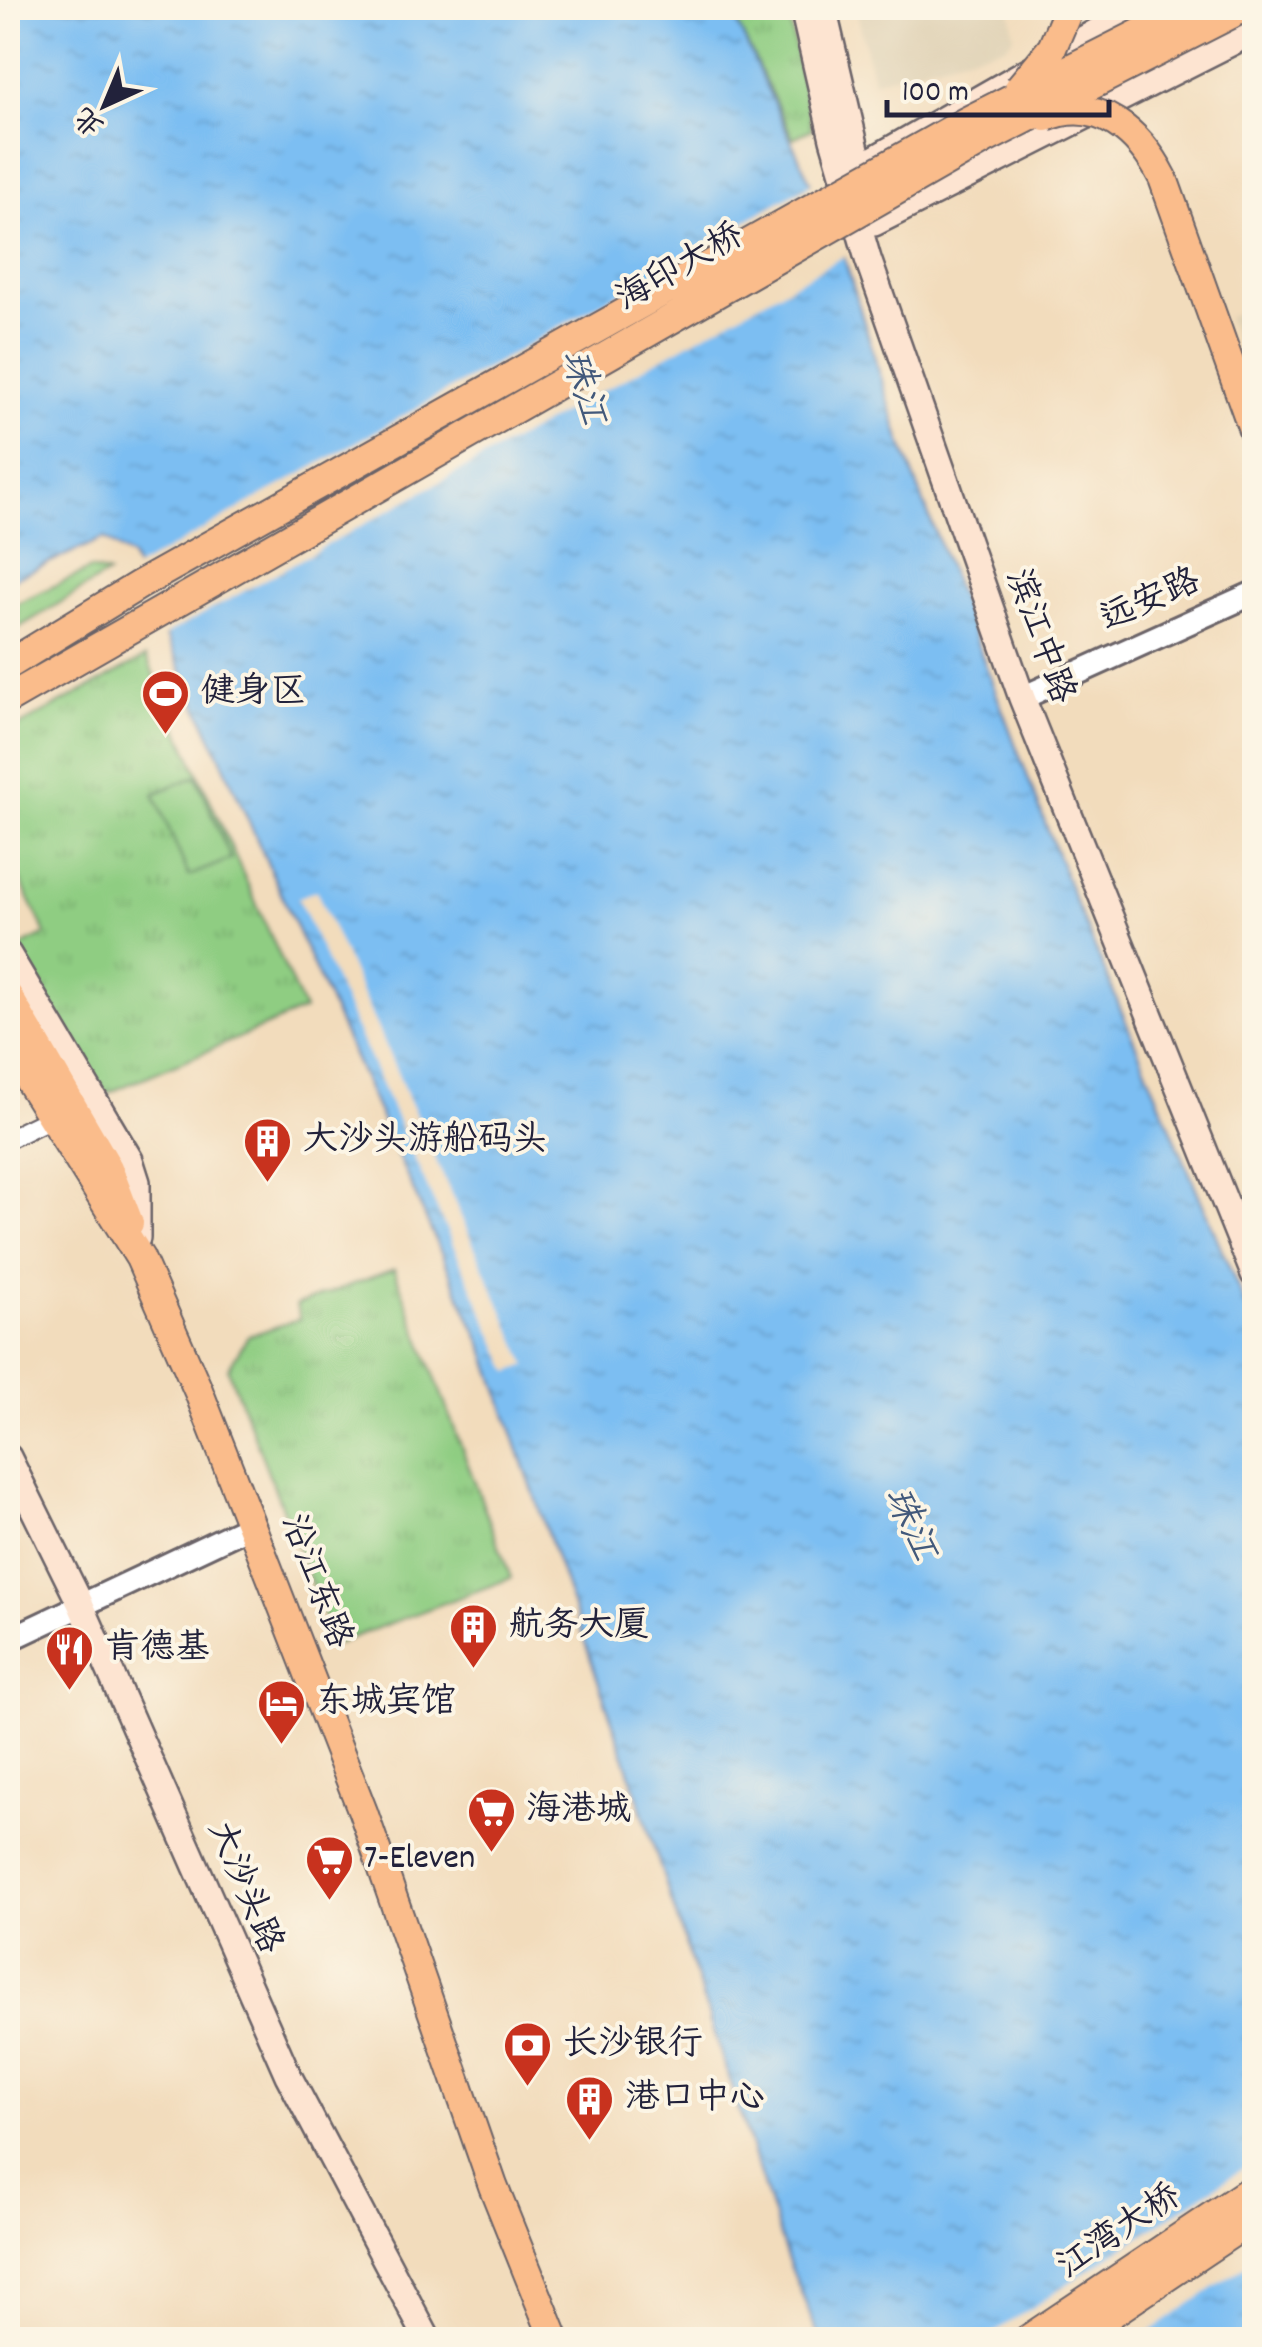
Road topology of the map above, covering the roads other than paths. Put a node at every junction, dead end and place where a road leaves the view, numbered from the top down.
1 (804, 8) edge
2 (822, 8) edge
3 (1069, 8) edge
4 (1138, 8) edge
5 (1190, 8) edge
6 (1243, 8) edge
7 (1100, 27) junction
8 (1254, 31) edge
9 (1131, 90) junction
10 (976, 130) junction
11 (859, 167) junction
12 (850, 200) junction
13 (874, 224) junction
14 (1254, 432) edge
15 (1254, 594) edge
16 (8, 665) edge
17 (1029, 695) junction
18 (8, 699) edge
19 (8, 954) edge
20 (8, 996) edge
21 (8, 1047) edge
22 (51, 1118) junction
23 (8, 1140) edge
24 (1254, 1230) edge
25 (140, 1258) junction
26 (1254, 1274) edge
27 (8, 1457) edge
28 (252, 1524) junction
29 (80, 1603) junction
30 (8, 1627) edge
31 (8, 1640) edge
32 (1254, 2188) edge
33 (1254, 2218) edge
34 (545, 2332) edge
35 (428, 2340) edge
36 (1028, 2340) edge
37 (1072, 2340) edge

1 - 12 main road, 滨江中路
2 - 11 main road, 滨江中路
3 - 10 main road, bridge
4 - 7 main road
5 - 10 main road, 海印大桥, bridge
6 - 10 main road, 海印大桥, bridge
7 - 9 main road
7 - 11 main road
8 - 9 main road
9 - 13 main road
10 - 14 main road, bridge
10 - 16 main road, 海印大桥, bridge
10 - 18 main road, 海印大桥, bridge
11 - 12 main road
11 - 13 main road, 滨江中路
12 - 13 main road
12 - 17 main road, 滨江中路
13 - 17 main road, 滨江中路
15 - 17 street, 远安路
17 - 24 main road, 滨江中路
17 - 26 main road, 滨江中路
19 - 25 main road
20 - 25 main road
21 - 22 main road, 沿江东路
22 - 23 street
22 - 25 main road, 沿江东路
25 - 28 main road, 沿江东路
27 - 29 main road, 大沙头路
28 - 29 street
28 - 34 main road, 沿江东路
29 - 30 street
29 - 31 street
29 - 35 main road, 大沙头路
32 - 36 main road, 江湾大桥
33 - 37 main road, 江湾大桥

